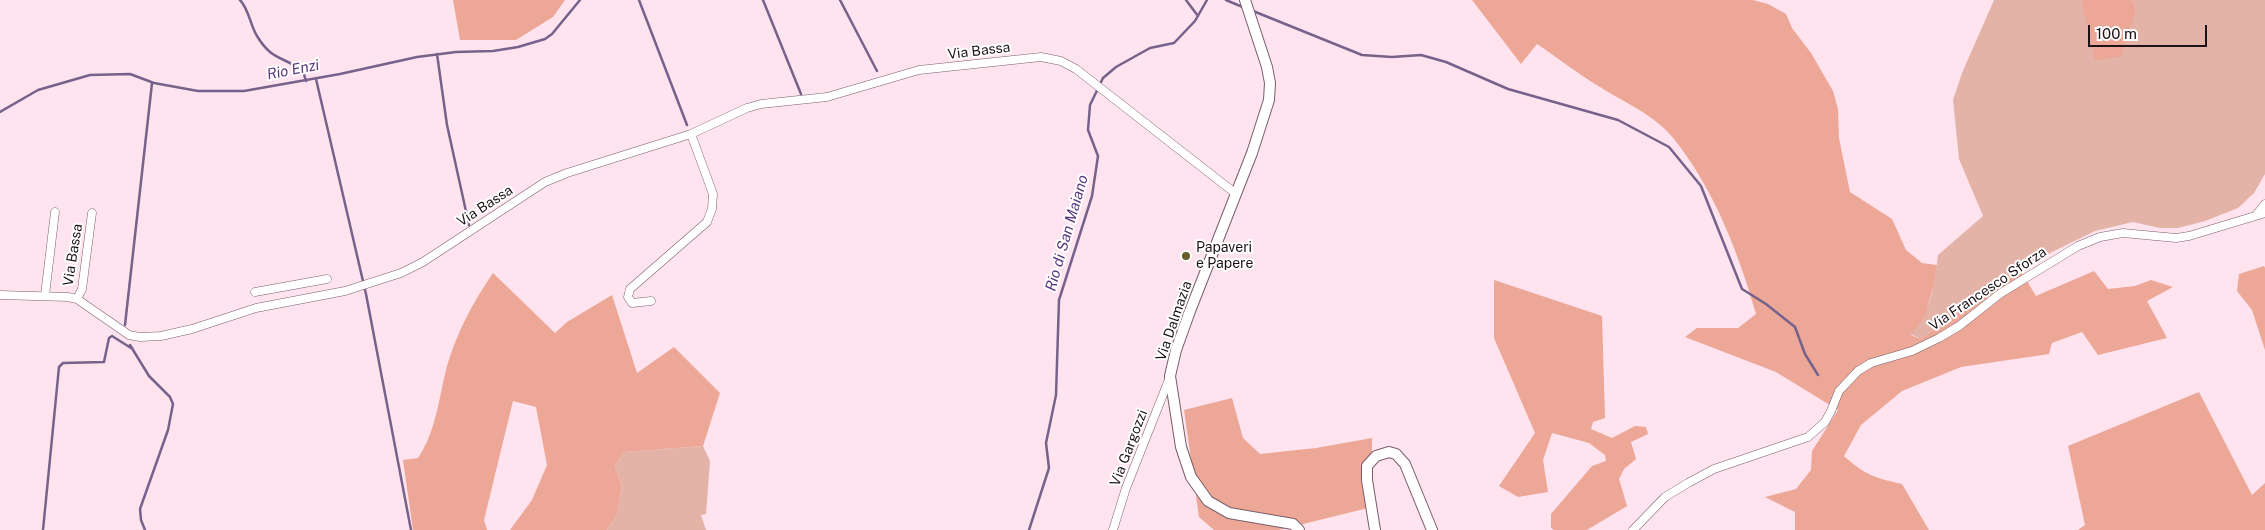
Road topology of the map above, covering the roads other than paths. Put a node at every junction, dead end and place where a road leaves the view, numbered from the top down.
1 (1246, 2) edge
2 (691, 134) junction
3 (1235, 193) junction
4 (2265, 204) edge
5 (55, 212) dead end
6 (92, 213) dead end
7 (2261, 213) edge
8 (327, 279) dead end
9 (291, 286) junction
10 (255, 292) dead end
11 (0, 295) edge
12 (45, 295) junction
13 (77, 299) junction
14 (294, 300) junction
15 (652, 301) dead end
16 (1170, 376) junction
17 (1113, 530) edge
18 (1299, 530) edge
19 (1375, 530) edge
20 (1432, 530) edge
21 (1633, 530) edge

1 - 3 main road, Via Dalmazia
2 - 3 street, Via Bassa
2 - 14 street, Via Bassa
2 - 15 street
3 - 16 main road, Via Dalmazia
4 - 7 street
5 - 12 street, Via Bassa
6 - 13 street, Via Bassa
7 - 21 street, Via Francesco Sforza
8 - 9 street
9 - 10 street
9 - 14 street
11 - 12 street, Via Bassa
12 - 13 street, Via Bassa
13 - 14 street, Via Bassa
16 - 17 street, Via Gargozzi
16 - 18 main road, Via Dalmazia
19 - 20 main road

